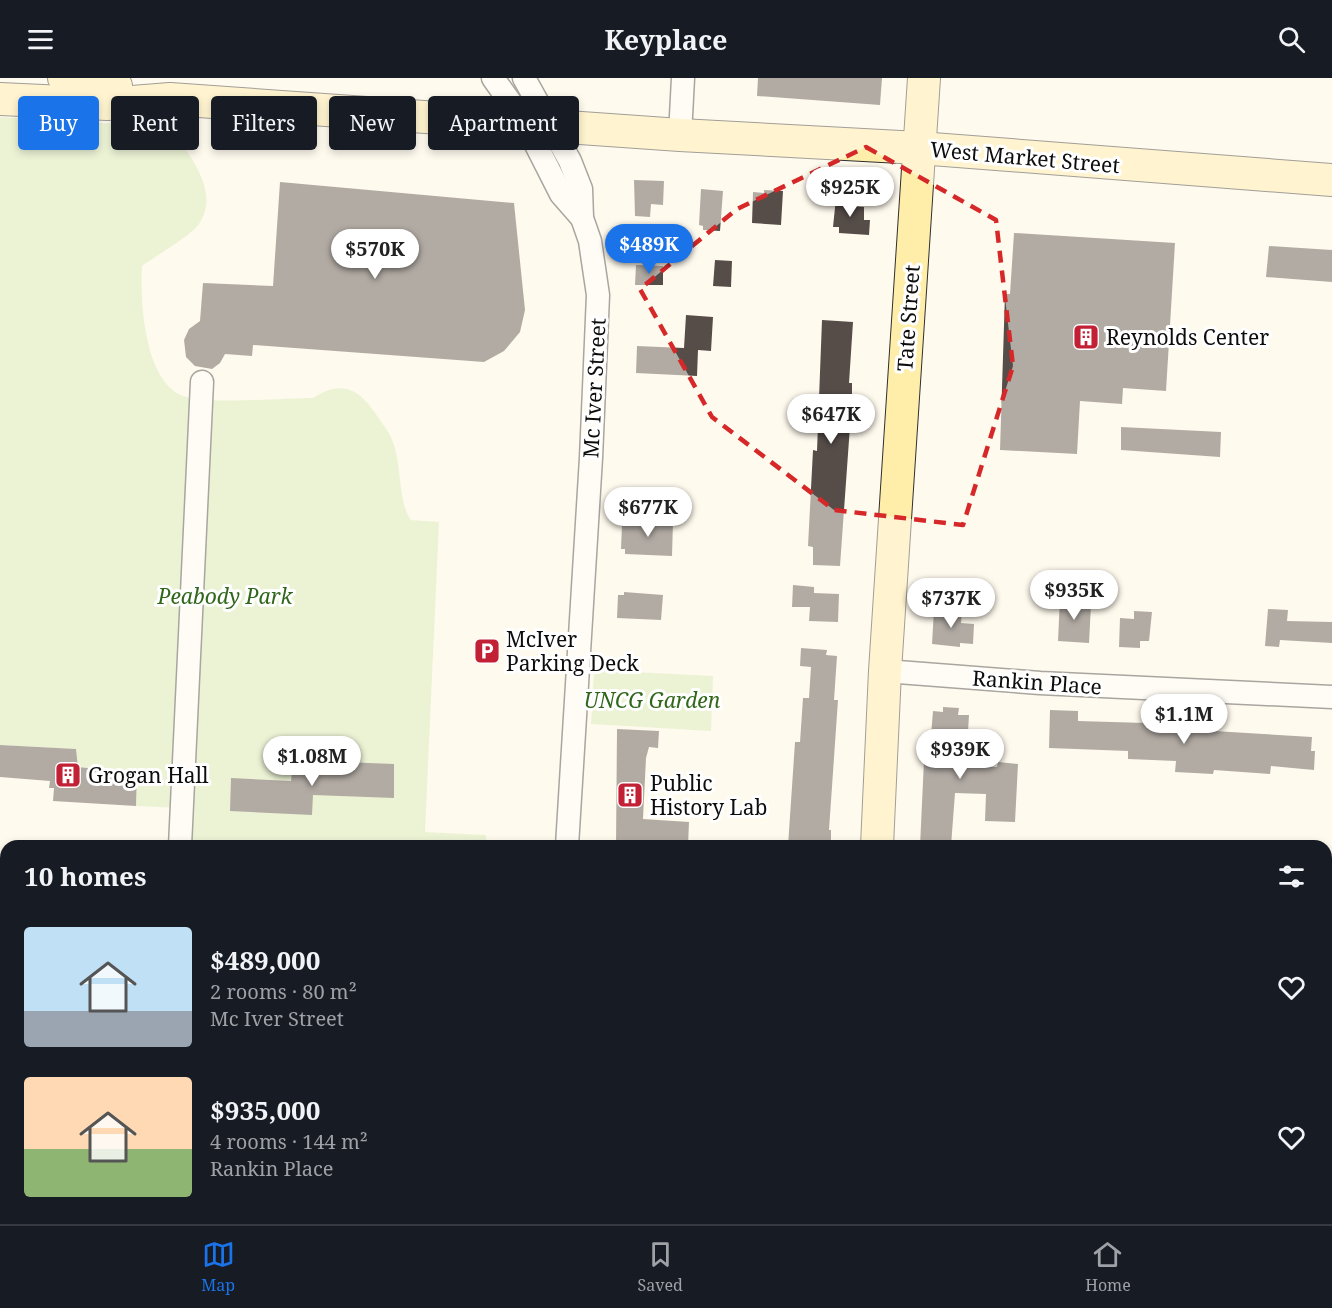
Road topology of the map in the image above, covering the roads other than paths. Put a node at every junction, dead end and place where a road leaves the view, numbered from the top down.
1 (64, 78) edge
2 (493, 78) edge
3 (524, 78) edge
4 (684, 78) edge
5 (924, 78) edge
6 (158, 96) edge
7 (511, 96) edge
8 (529, 96) edge
9 (0, 99) edge
10 (199, 101) edge
11 (111, 104) edge
12 (428, 117) edge
13 (579, 127) edge
14 (680, 135) junction
15 (919, 148) junction
16 (547, 150) edge
17 (1332, 180) edge
18 (202, 382) dead end
19 (885, 671) junction
20 (1332, 697) edge
21 (180, 840) edge
22 (567, 840) edge
23 (877, 840) edge

1 - 6 main road
2 - 7 street
3 - 8 street
4 - 14 street
5 - 15 main road, Tate Street
9 - 11 main road, West Market Street
10 - 12 main road, West Market Street
13 - 14 main road, West Market Street
14 - 15 main road, West Market Street
15 - 17 main road, West Market Street
15 - 19 main road, Tate Street
16 - 22 street, Mc Iver Street
18 - 21 street
19 - 20 street, Rankin Place
19 - 23 main road, Tate Street

